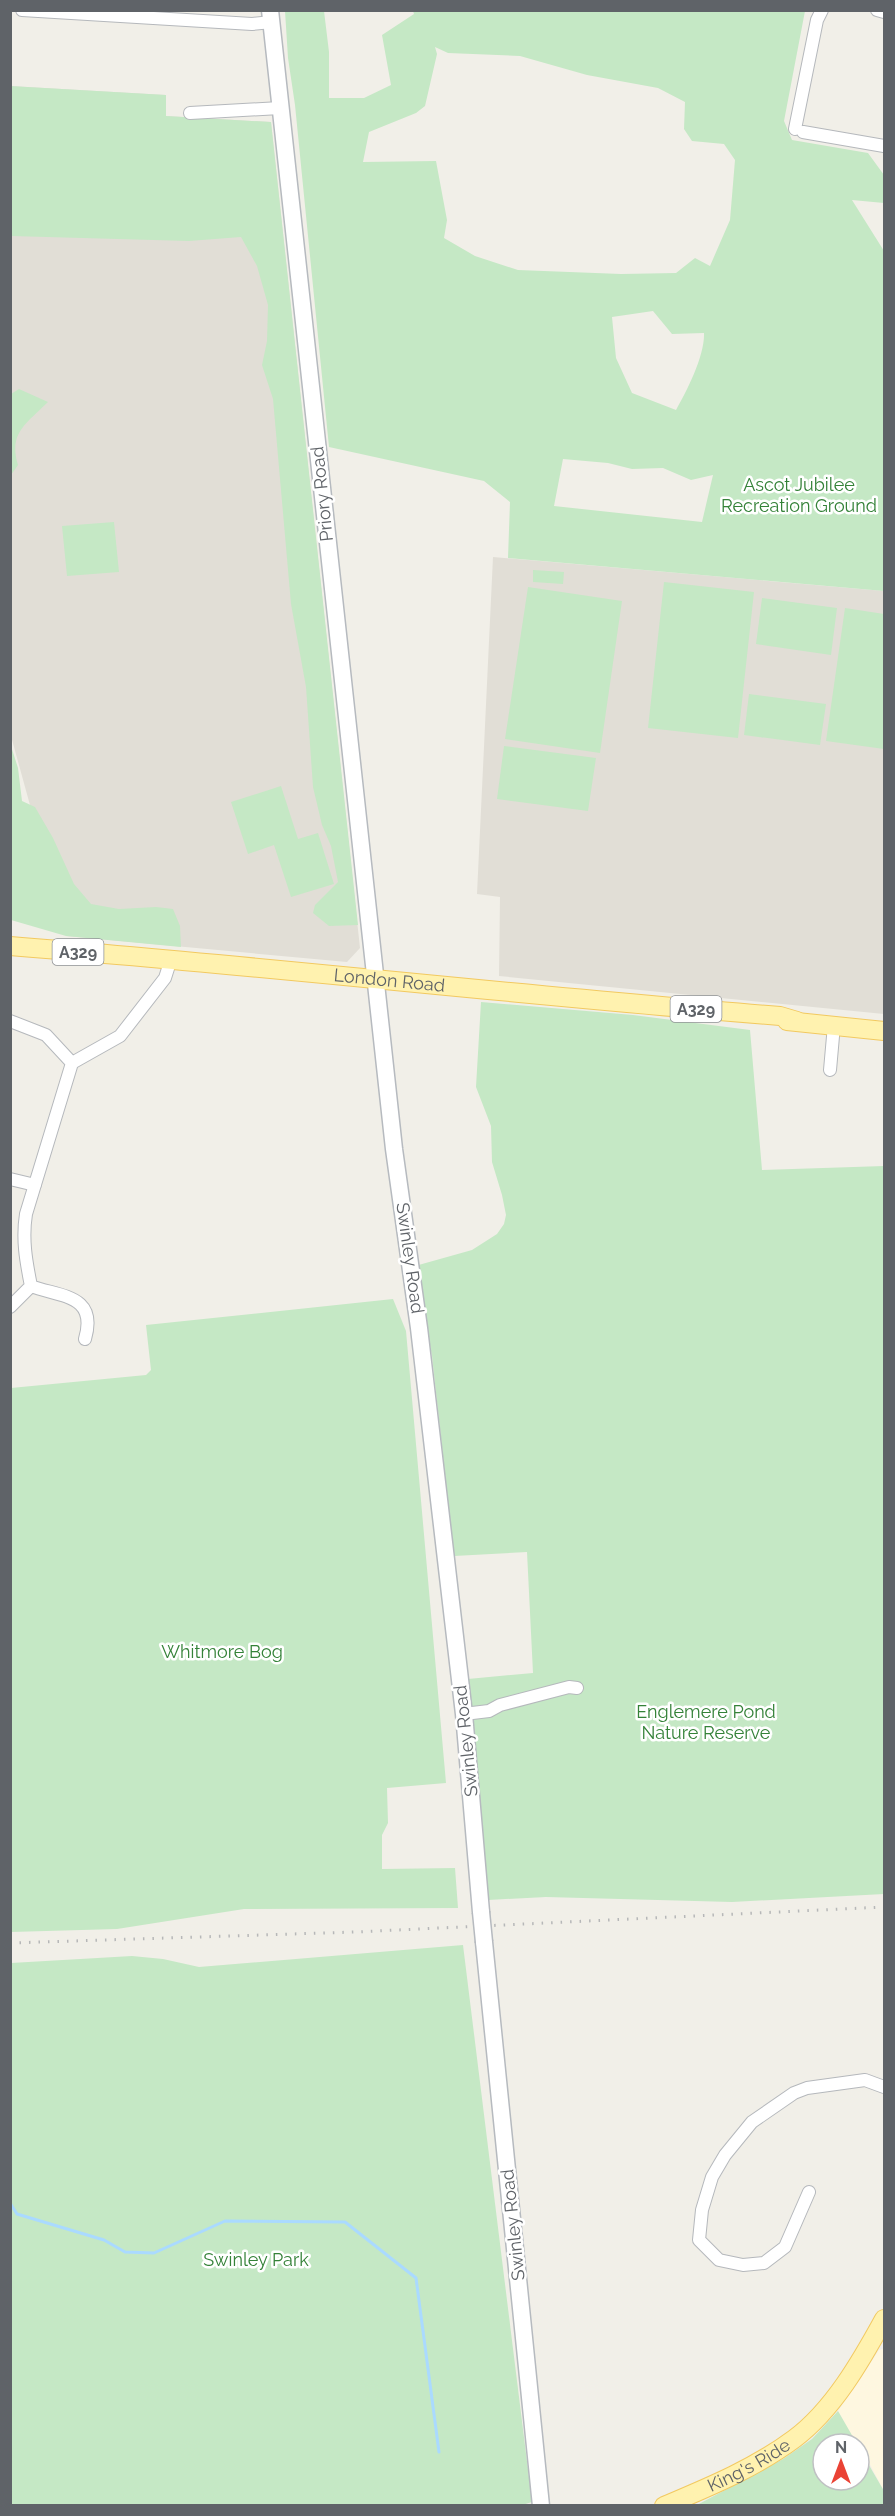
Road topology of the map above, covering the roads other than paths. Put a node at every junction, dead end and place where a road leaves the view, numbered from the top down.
1 (22, 10) edge
2 (822, 10) edge
3 (877, 10) edge
4 (885, 12) edge
5 (271, 16) edge
6 (280, 108) junction
7 (190, 113) dead end
8 (885, 146) edge
9 (10, 946) edge
10 (171, 959) junction
11 (375, 978) junction
12 (10, 1021) edge
13 (834, 1025) junction
14 (885, 1031) edge
15 (72, 1063) junction
16 (830, 1070) dead end
17 (10, 1179) edge
18 (35, 1185) junction
19 (31, 1286) junction
20 (10, 1307) edge
21 (84, 1339) dead end
22 (576, 1688) dead end
23 (464, 1714) junction
24 (885, 2087) edge
25 (809, 2192) dead end
26 (885, 2319) edge
27 (541, 2505) edge
28 (664, 2505) edge

1 - 5 street
2 - 8 street
3 - 4 street
5 - 6 main road, Priory Road
6 - 7 street
6 - 11 main road, Priory Road
9 - 10 main road, London Road / A329
10 - 11 main road, London Road / A329
10 - 15 street
11 - 13 main road, London Road / A329
11 - 23 main road, Swinley Road
12 - 15 street
13 - 14 main road, London Road / A329
13 - 16 street
15 - 18 street
17 - 18 street
18 - 19 street
19 - 20 street
19 - 21 street
22 - 23 street
23 - 27 main road, Swinley Road, bridge
24 - 25 street
26 - 28 main road, King's Ride

